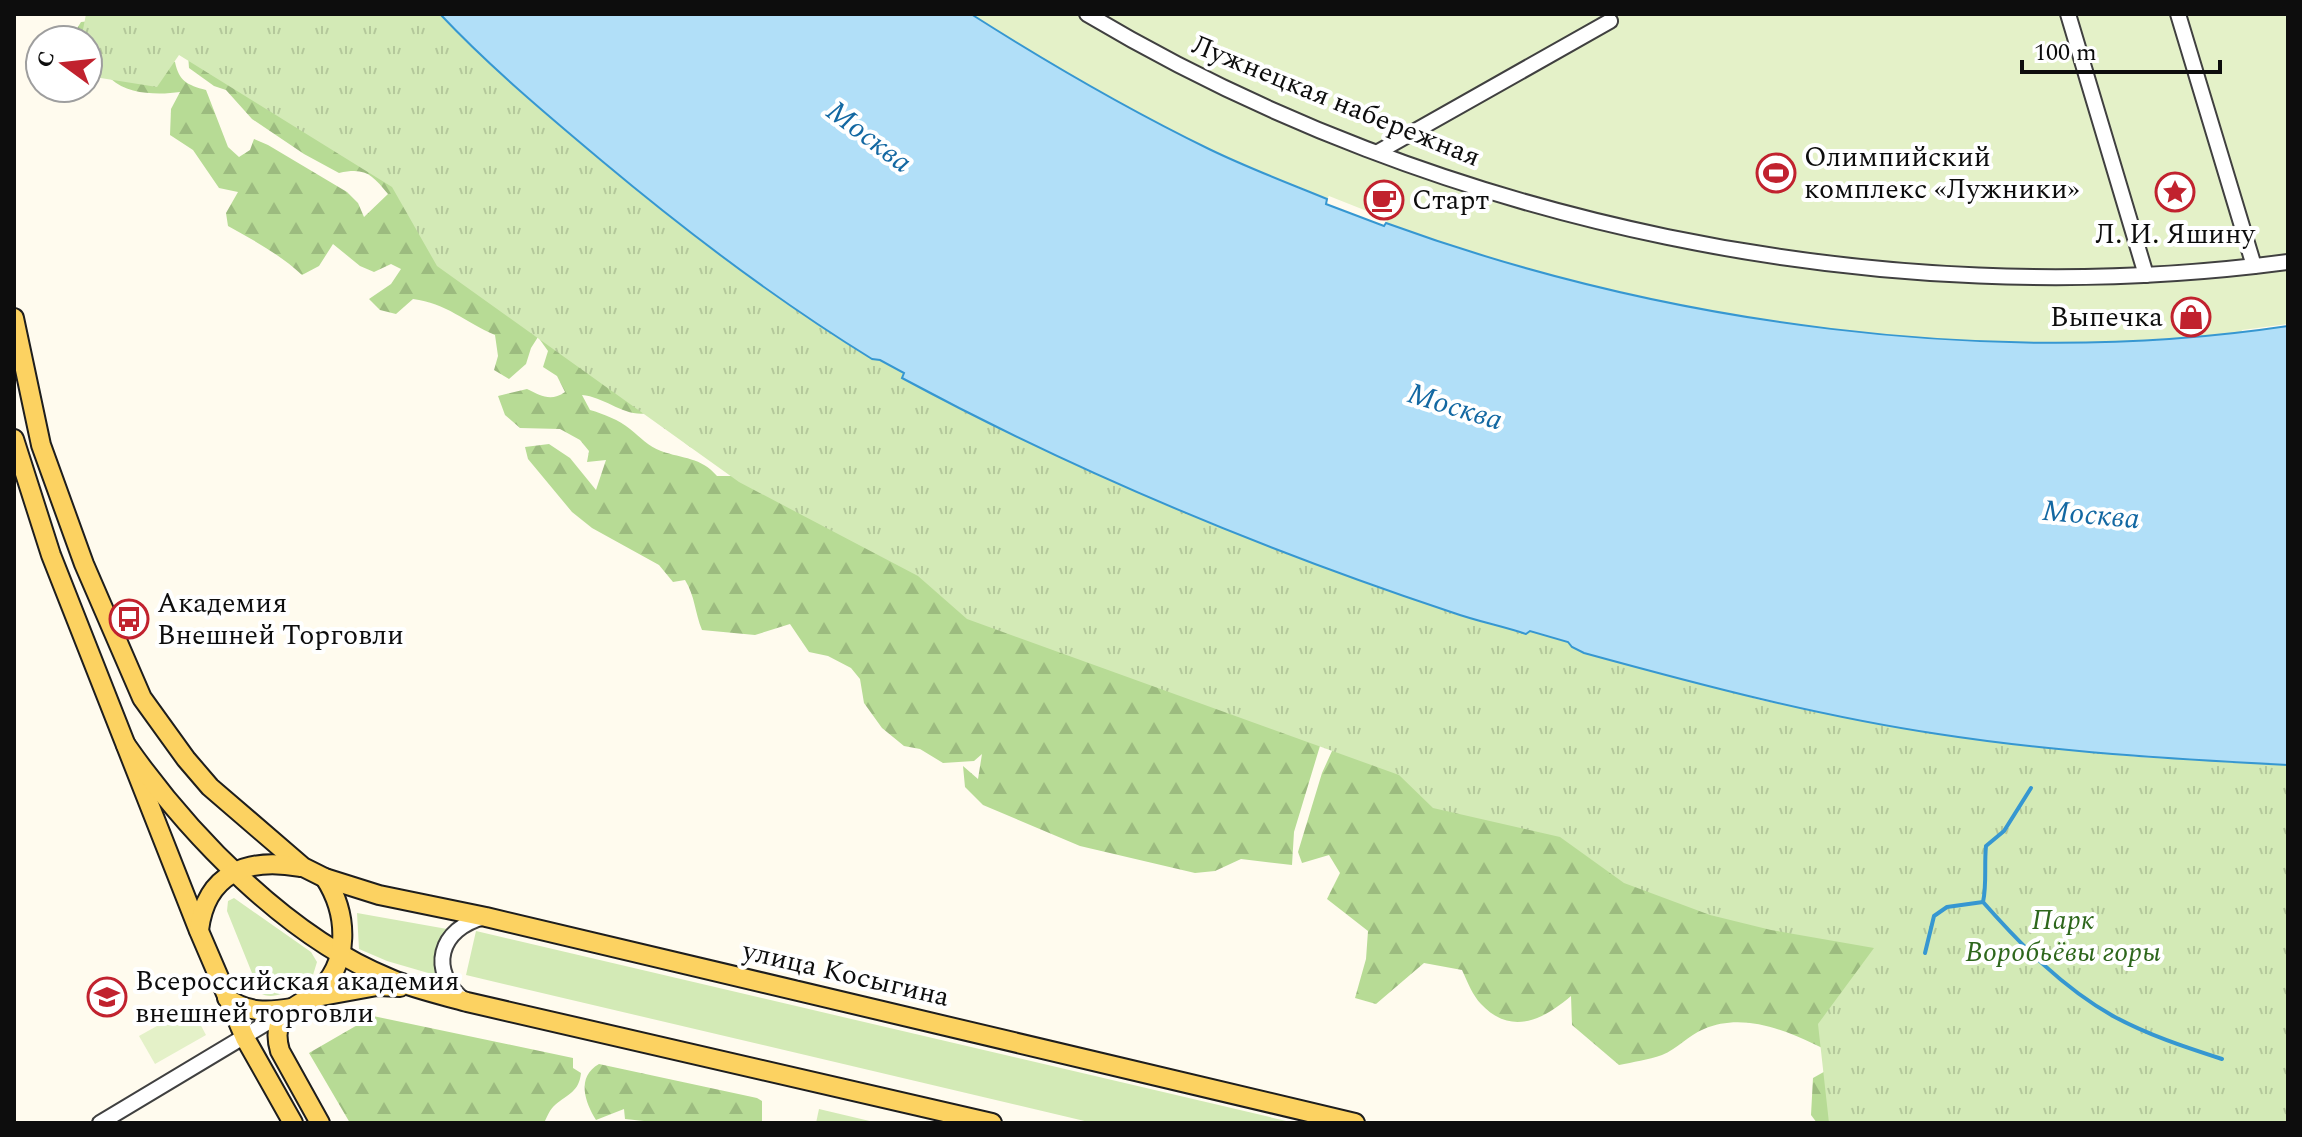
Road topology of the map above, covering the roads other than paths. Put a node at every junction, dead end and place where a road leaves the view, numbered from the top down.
1 (1087, 14) edge
2 (2068, 14) edge
3 (2178, 14) edge
4 (1610, 21) dead end
5 (1378, 152) junction
6 (2288, 262) edge
7 (2254, 266) junction
8 (2146, 275) junction
9 (14, 318) edge
10 (14, 439) edge
11 (132, 678) junction
12 (102, 684) junction
13 (126, 745) junction
14 (303, 867) junction
15 (234, 873) junction
16 (325, 878) junction
17 (486, 917) junction
18 (199, 931) junction
19 (340, 953) junction
20 (415, 988) junction
21 (227, 998) junction
22 (467, 1002) junction
23 (300, 1003) junction
24 (245, 1038) junction
25 (100, 1123) edge
26 (293, 1123) edge
27 (320, 1123) edge
28 (992, 1123) edge
29 (1355, 1123) edge

1 - 5 street, Лужнецкая набережная
2 - 8 street
3 - 7 street
4 - 5 street
5 - 8 street, Лужнецкая набережная
6 - 7 street, Лужнецкая набережная
7 - 8 street, Лужнецкая набережная
9 - 11 main road, улица Косыгина
10 - 12 main road
11 - 12 main road
11 - 14 main road, улица Косыгина
12 - 13 main road
13 - 15 main road
13 - 18 main road
14 - 15 main road, улица Косыгина
14 - 16 main road, улица Косыгина
15 - 18 main road
15 - 19 main road
16 - 17 main road, улица Косыгина
16 - 19 main road
17 - 22 street
17 - 29 main road, улица Косыгина
18 - 21 main road
19 - 20 main road
19 - 23 main road
20 - 22 main road
20 - 23 main road
21 - 23 main road
21 - 24 main road
22 - 28 main road
23 - 24 street
23 - 27 main road
24 - 25 street
24 - 26 main road

